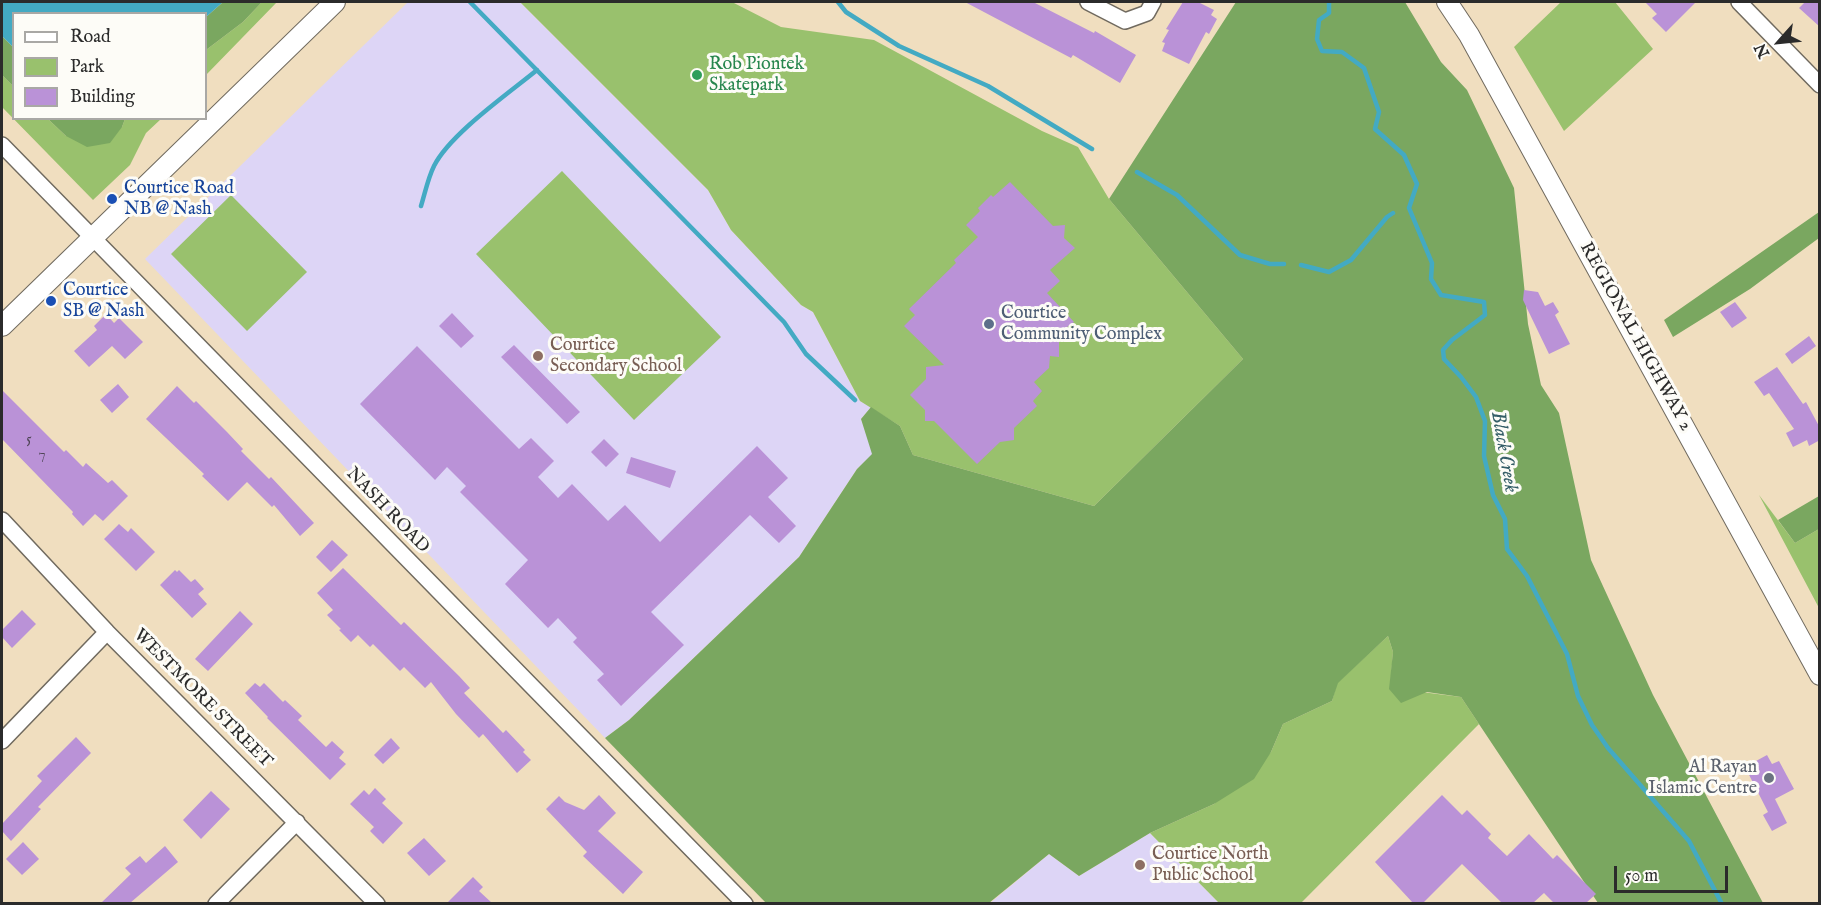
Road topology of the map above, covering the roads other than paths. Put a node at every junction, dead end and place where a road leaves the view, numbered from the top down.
1 (335, 2) edge
2 (1088, 2) edge
3 (1153, 2) edge
4 (1447, 2) edge
5 (1739, 2) edge
6 (1820, 85) edge
7 (2, 145) edge
8 (93, 238) junction
9 (2, 326) edge
10 (2, 520) edge
11 (107, 632) junction
12 (1820, 675) edge
13 (2, 741) edge
14 (297, 822) junction
15 (216, 903) edge
16 (377, 903) edge
17 (745, 903) edge

1 - 8 main road
2 - 3 street
4 - 12 main road, REGIONAL HIGHWAY 2
5 - 6 street
7 - 8 street, NASH ROAD
8 - 9 main road
8 - 17 street, NASH ROAD
10 - 11 street, WESTMORE STREET
11 - 13 street
11 - 14 street, WESTMORE STREET
14 - 15 street
14 - 16 street, WESTMORE STREET

